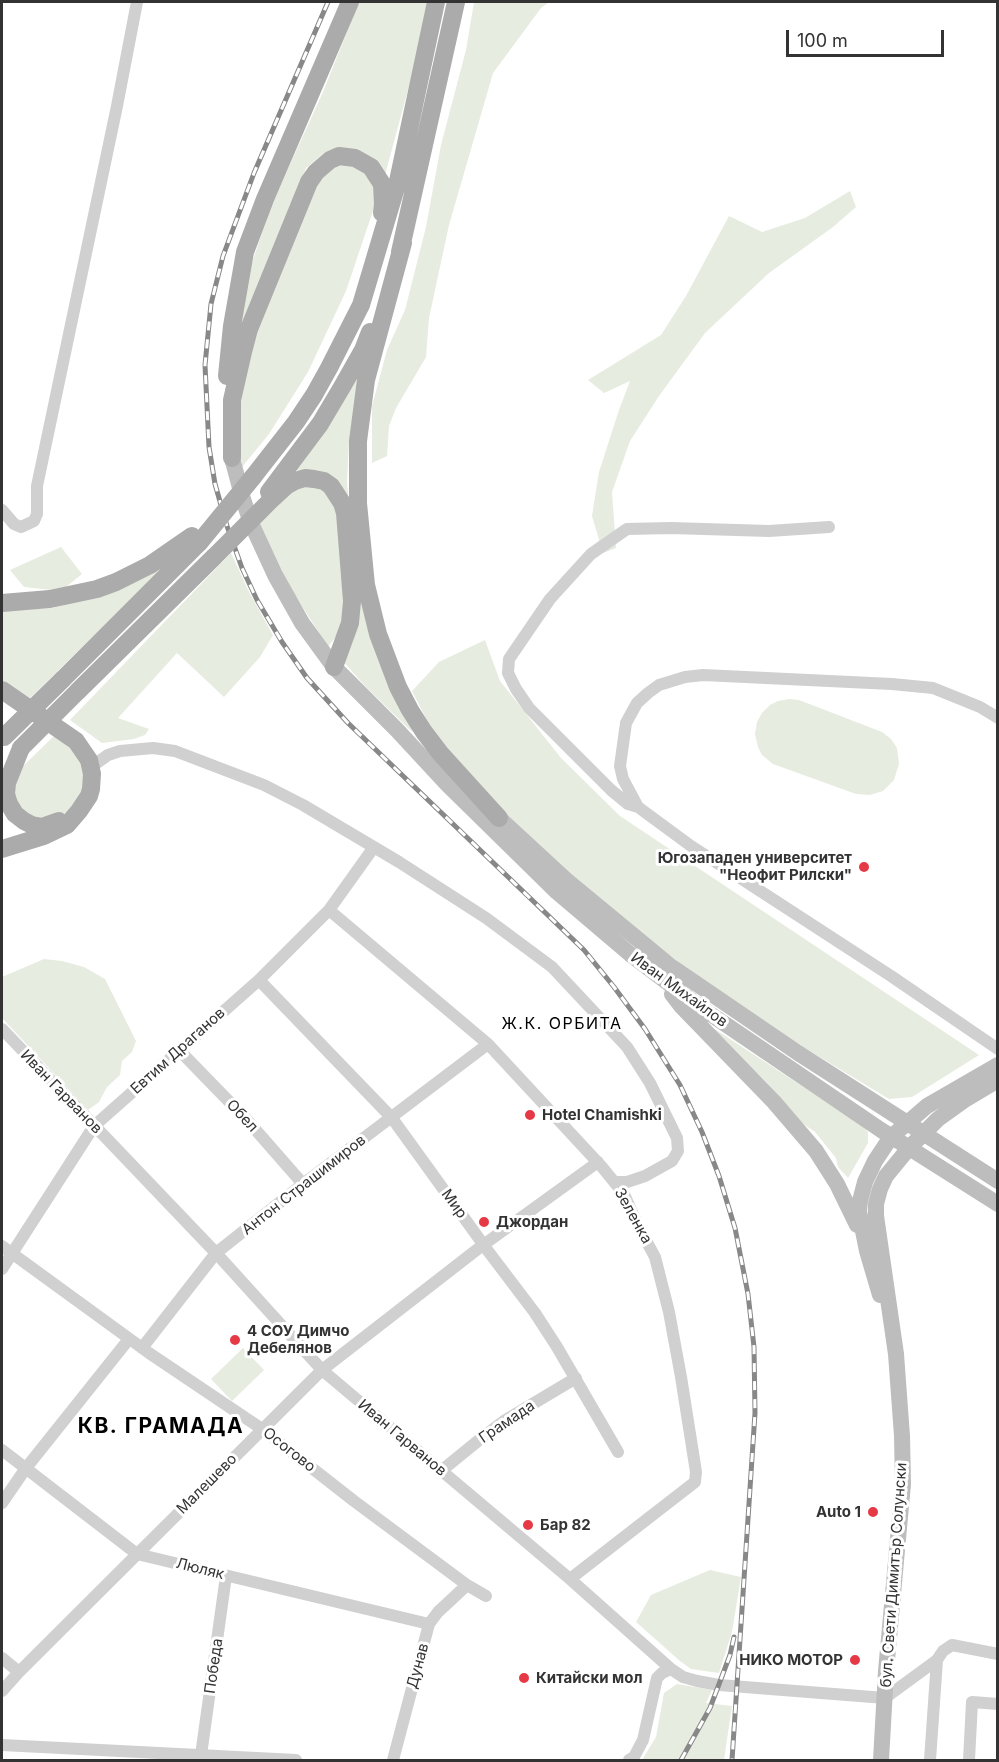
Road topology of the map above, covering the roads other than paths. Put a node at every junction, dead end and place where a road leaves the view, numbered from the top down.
1 (137, 2) edge
2 (350, 2) edge
3 (436, 2) edge
4 (456, 2) edge
5 (403, 243) junction
6 (361, 305) junction
7 (232, 458) junction
8 (272, 494) junction
9 (2, 510) edge
10 (829, 527) dead end
11 (195, 539) junction
12 (2, 603) edge
13 (334, 667) junction
14 (2, 690) edge
15 (998, 718) edge
16 (397, 730) junction
17 (2, 738) edge
18 (21, 748) junction
19 (2, 767) edge
20 (91, 767) junction
21 (638, 807) junction
22 (79, 811) junction
23 (499, 818) junction
24 (374, 847) junction
25 (2, 849) edge
26 (329, 910) junction
27 (661, 978) junction
28 (259, 980) junction
29 (2, 1029) edge
30 (488, 1044) junction
31 (998, 1049) edge
32 (179, 1050) junction
33 (998, 1065) edge
34 (998, 1080) edge
35 (392, 1118) junction
36 (906, 1123) junction
37 (94, 1126) junction
38 (923, 1134) junction
39 (891, 1137) junction
40 (909, 1148) junction
41 (598, 1162) junction
42 (998, 1181) edge
43 (614, 1182) junction
44 (303, 1184) junction
45 (998, 1204) edge
46 (484, 1245) junction
47 (6, 1250) edge
48 (867, 1251) junction
49 (216, 1253) junction
50 (2, 1269) edge
51 (129, 1340) junction
52 (142, 1348) junction
53 (896, 1354) junction
54 (322, 1370) junction
55 (576, 1378) junction
56 (262, 1429) junction
57 (2, 1450) edge
58 (618, 1452) dead end
59 (26, 1468) junction
60 (441, 1471) junction
61 (2, 1503) edge
62 (137, 1554) junction
63 (226, 1576) junction
64 (570, 1579) junction
65 (467, 1585) junction
66 (486, 1596) dead end
67 (429, 1624) junction
68 (998, 1654) edge
69 (2, 1658) edge
70 (937, 1660) junction
71 (671, 1669) junction
72 (20, 1672) junction
73 (2, 1691) edge
74 (885, 1698) junction
75 (998, 1704) edge
76 (2, 1745) edge
77 (201, 1755) junction
78 (296, 1761) edge
79 (393, 1761) edge
80 (629, 1761) edge
81 (881, 1761) edge
82 (930, 1761) edge
83 (969, 1761) edge

1 - 9 street
2 - 7 main road
3 - 6 main road
4 - 5 main road
5 - 8 main road
5 - 23 main road
6 - 7 main road
6 - 11 main road, bridge
7 - 13 main road, Иван Михайлов
8 - 13 main road
8 - 18 main road, bridge
10 - 21 street
11 - 12 main road
11 - 17 main road, bridge
13 - 16 main road, Иван Михайлов
14 - 20 main road
15 - 21 street
16 - 23 main road, Иван Михайлов
16 - 27 main road, Иван Михайлов
18 - 19 main road
18 - 22 main road
20 - 22 main road
20 - 24 street
21 - 31 street
22 - 25 main road
23 - 36 main road, Иван Михайлов
24 - 26 street, Евтим Драганов
24 - 43 street
26 - 28 street, Евтим Драганов
26 - 30 street, Зеленка
27 - 39 main road, Иван Михайлов
27 - 48 main road
28 - 32 street, Евтим Драганов
28 - 35 street, Мир
29 - 37 street, Иван Гарванов
30 - 35 street, Антон Страшимиров
30 - 41 street, Зеленка
32 - 37 street, Евтим Драганов
32 - 44 street, Обел
33 - 36 main road, бул. Свети Димитър Солунски
34 - 38 main road, бул. Свети Димитър Солунски
35 - 44 street, Антон Страшимиров
35 - 46 street, Мир
36 - 38 main road, Иван Михайлов
36 - 39 main road, бул. Свети Димитър Солунски
37 - 47 street, Евтим Драганов
37 - 49 street, Иван Гарванов
38 - 40 main road, бул. Свети Димитър Солунски
38 - 42 main road, Иван Михайлов
39 - 40 main road, Иван Михайлов
39 - 48 main road, бул. Свети Димитър Солунски
40 - 45 main road, Иван Михайлов
40 - 53 main road, бул. Свети Димитър Солунски
41 - 43 street, Зеленка
41 - 46 street, Малешево
43 - 64 street, Зеленка
44 - 49 street, Антон Страшимиров
46 - 54 street, Малешево
46 - 55 street, Мир
47 - 50 street, Евтим Драганов
47 - 51 street, Осогово
48 - 53 main road, бул. Свети Димитър Солунски
49 - 52 street, Антон Страшимиров
49 - 54 street, Иван Гарванов
51 - 52 street, Осогово
51 - 59 street
52 - 56 street, Осогово
53 - 74 main road, бул. Свети Димитър Солунски
54 - 56 street, Малешево
54 - 60 street, Иван Гарванов
55 - 58 street, Мир
55 - 60 street, Грамада
56 - 62 street, Малешево
56 - 65 street, Осогово
57 - 59 street, Люляк
59 - 61 street
59 - 62 street, Люляк
60 - 64 street, Иван Гарванов
62 - 63 street, Люляк
62 - 72 street, Малешево
63 - 67 street, Люляк
63 - 77 street, Победа
64 - 71 street, Иван Гарванов
65 - 66 street, Осогово
65 - 67 street, Дунав
67 - 79 street, Дунав
68 - 70 street
69 - 72 street
70 - 74 street
70 - 82 street
71 - 74 street, Иван Гарванов
71 - 80 street
72 - 73 street, Малешево
74 - 81 main road, бул. Свети Димитър Солунски
75 - 83 street
76 - 77 street
77 - 78 street

